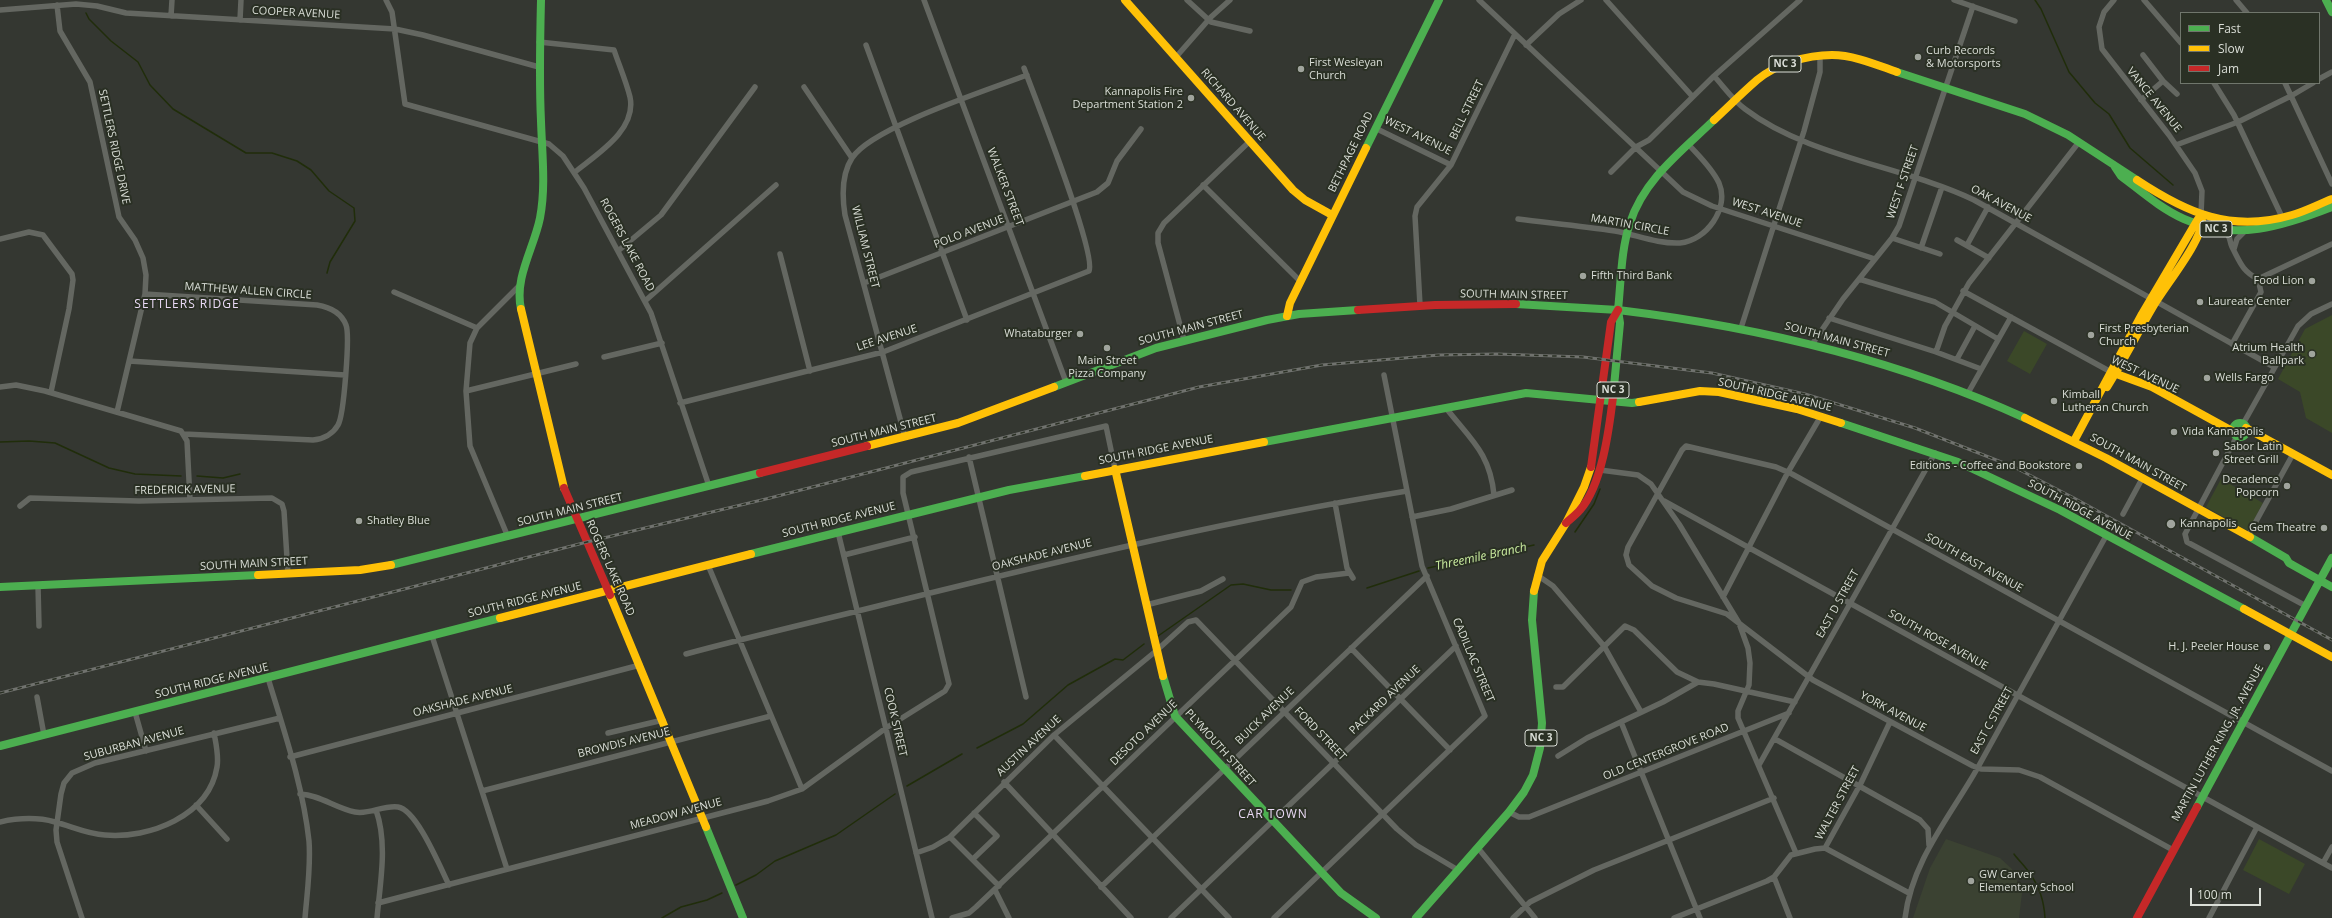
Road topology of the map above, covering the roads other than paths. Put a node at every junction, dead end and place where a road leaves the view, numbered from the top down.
1 (172, 0) edge
2 (242, 0) edge
3 (387, 0) edge
4 (541, 0) edge
5 (924, 0) edge
6 (1125, 0) edge
7 (1187, 0) edge
8 (1230, 0) edge
9 (1438, 0) edge
10 (1479, 0) edge
11 (1581, 0) edge
12 (1606, 0) edge
13 (1800, 0) edge
14 (1954, 0) edge
15 (2114, 0) edge
16 (2144, 0) edge
17 (2236, 0) edge
18 (2326, 0) edge
19 (57, 6) junction
20 (1972, 6) junction
21 (0, 10) edge
22 (2246, 12) edge
23 (2332, 12) edge
24 (171, 16) junction
25 (240, 20) junction
26 (1208, 20) junction
27 (2015, 20) dead end
28 (395, 29) junction
29 (1250, 31) dead end
30 (1515, 34) junction
31 (539, 42) junction
32 (2180, 42) edge
33 (866, 45) dead end
34 (1526, 45) junction
35 (2143, 55) dead end
36 (1820, 56) junction
37 (1176, 58) junction
38 (539, 67) junction
39 (1024, 68) dead end
40 (2332, 72) edge
41 (1027, 75) junction
42 (1714, 76) junction
43 (2320, 78) edge
44 (2163, 81) junction
45 (2215, 84) edge
46 (2286, 84) edge
47 (2311, 84) edge
48 (755, 87) dead end
49 (1946, 87) junction
50 (804, 88) dead end
51 (2177, 94) dead end
52 (1692, 96) junction
53 (2292, 96) junction
54 (1736, 100) junction
55 (2141, 100) junction
56 (962, 101) junction
57 (2238, 122) junction
58 (896, 126) junction
59 (1375, 128) junction
60 (1141, 129) dead end
61 (1802, 139) junction
62 (1250, 141) junction
63 (542, 142) junction
64 (2079, 142) junction
65 (1689, 145) junction
66 (2176, 145) junction
67 (1636, 148) junction
68 (852, 158) junction
69 (1451, 165) junction
70 (2115, 167) junction
71 (1661, 171) junction
72 (575, 172) junction
73 (1611, 172) dead end
74 (1916, 178) junction
75 (776, 184) dead end
76 (2332, 184) edge
77 (1203, 185) junction
78 (1942, 187) junction
79 (2332, 199) edge
80 (1073, 202) junction
81 (1988, 207) junction
82 (2332, 207) edge
83 (1719, 209) junction
84 (1332, 215) junction
85 (2201, 215) junction
86 (2282, 218) junction
87 (1518, 220) dead end
88 (2017, 222) junction
89 (2194, 224) junction
90 (2203, 226) junction
91 (1010, 227) junction
92 (1774, 227) junction
93 (2223, 230) junction
94 (2247, 232) junction
95 (1627, 234) junction
96 (1892, 238) junction
97 (0, 239) edge
98 (1957, 240) dead end
99 (2332, 244) edge
100 (1967, 246) junction
101 (1921, 248) junction
102 (2234, 250) junction
103 (618, 252) junction
104 (943, 252) junction
105 (780, 254) dead end
106 (1940, 254) dead end
107 (1989, 258) junction
108 (1875, 259) junction
109 (1859, 279) junction
110 (2258, 279) junction
111 (1300, 282) junction
112 (864, 284) junction
113 (520, 285) junction
114 (1963, 291) junction
115 (394, 292) dead end
116 (145, 294) junction
117 (1034, 294) junction
118 (645, 301) junction
119 (2153, 301) junction
120 (2332, 304) edge
121 (1420, 305) junction
122 (1618, 310) junction
123 (1952, 313) junction
124 (1287, 316) junction
125 (2011, 317) junction
126 (1829, 318) junction
127 (967, 320) junction
128 (1975, 326) junction
129 (477, 328) junction
130 (1741, 328) junction
131 (1998, 339) junction
132 (1184, 340) junction
133 (662, 343) junction
134 (1813, 343) junction
135 (2232, 344) junction
136 (883, 352) junction
137 (1936, 352) junction
138 (604, 357) dead end
139 (1957, 359) junction
140 (129, 361) junction
141 (576, 364) dead end
142 (2274, 367) junction
143 (1981, 369) junction
144 (810, 371) junction
145 (2113, 373) junction
146 (536, 374) junction
147 (345, 375) junction
148 (1384, 375) dead end
149 (1066, 382) junction
150 (0, 387) edge
151 (466, 391) junction
152 (51, 392) junction
153 (1968, 393) junction
154 (1601, 401) junction
155 (1611, 402) junction
156 (680, 403) junction
157 (1446, 408) junction
158 (117, 412) junction
159 (1821, 416) junction
160 (1392, 419) junction
161 (2244, 426) junction
162 (184, 434) junction
163 (2235, 434) junction
164 (906, 437) junction
165 (1596, 438) junction
166 (2074, 441) junction
167 (1935, 453) junction
168 (2293, 454) junction
169 (969, 457) junction
170 (1114, 469) junction
171 (1600, 470) junction
172 (1788, 472) junction
173 (2332, 475) edge
174 (2143, 478) junction
175 (709, 486) junction
176 (1512, 490) dead end
177 (1407, 491) junction
178 (1658, 493) junction
179 (1494, 495) junction
180 (978, 497) junction
181 (190, 500) junction
182 (1664, 501) junction
183 (1335, 503) junction
184 (20, 506) dead end
185 (2198, 509) junction
186 (909, 514) junction
187 (2123, 514) dead end
188 (1412, 517) junction
189 (577, 520) junction
190 (1566, 523) junction
191 (1892, 529) junction
192 (838, 532) junction
193 (2106, 536) junction
194 (2248, 536) junction
195 (508, 537) junction
196 (915, 537) junction
197 (1132, 544) junction
198 (1749, 547) junction
199 (844, 555) junction
200 (2332, 558) edge
201 (708, 565) junction
202 (1349, 573) junction
203 (288, 574) junction
204 (1537, 575) junction
205 (997, 576) junction
206 (1426, 576) junction
207 (1353, 578) dead end
208 (2321, 578) junction
209 (1223, 579) dead end
210 (2332, 581) edge
211 (38, 586) junction
212 (0, 587) edge
213 (2332, 587) edge
214 (608, 590) junction
215 (928, 593) junction
216 (1723, 597) junction
217 (1850, 604) junction
218 (1146, 605) junction
219 (2306, 606) junction
220 (858, 611) junction
221 (2059, 621) junction
222 (1739, 623) junction
223 (39, 626) dead end
224 (2291, 634) junction
225 (432, 636) junction
226 (739, 640) junction
227 (1456, 646) junction
228 (1604, 646) junction
229 (1351, 648) junction
230 (1156, 651) junction
231 (686, 654) dead end
232 (2332, 657) edge
233 (1236, 660) junction
234 (640, 666) junction
235 (1809, 677) junction
236 (268, 678) junction
237 (1698, 682) junction
238 (1556, 687) dead end
239 (1747, 691) junction
240 (2018, 695) junction
241 (37, 697) dead end
242 (1026, 697) dead end
243 (1401, 699) junction
244 (1795, 702) junction
245 (1285, 711) junction
246 (135, 712) junction
247 (1641, 712) junction
248 (457, 713) junction
249 (1789, 713) junction
250 (771, 716) junction
251 (1175, 716) junction
252 (280, 718) junction
253 (663, 720) junction
254 (1621, 722) junction
255 (1890, 722) junction
256 (2242, 722) junction
257 (886, 728) junction
258 (1744, 731) junction
259 (214, 733) junction
260 (608, 733) dead end
261 (44, 735) junction
262 (1054, 735) junction
263 (1775, 739) junction
264 (671, 742) junction
265 (0, 746) edge
266 (1450, 750) junction
267 (146, 751) junction
268 (1558, 756) dead end
269 (290, 757) junction
270 (1334, 762) junction
271 (1759, 765) junction
272 (1978, 768) junction
273 (1223, 770) junction
274 (2332, 771) edge
275 (1642, 772) junction
276 (1004, 782) junction
277 (1859, 786) junction
278 (1103, 787) junction
279 (802, 789) junction
280 (482, 790) junction
281 (300, 794) junction
282 (2202, 797) junction
283 (1774, 798) junction
284 (196, 805) junction
285 (376, 810) junction
286 (1509, 812) junction
287 (974, 813) junction
288 (1383, 814) junction
289 (702, 817) junction
290 (1272, 821) junction
291 (0, 822) edge
292 (57, 822) junction
293 (2257, 827) junction
294 (1052, 836) junction
295 (950, 837) junction
296 (1152, 838) junction
297 (227, 839) dead end
298 (1669, 840) junction
299 (1929, 845) junction
300 (2332, 847) edge
301 (1478, 848) junction
302 (1825, 848) junction
303 (2173, 850) junction
304 (916, 853) junction
305 (1796, 853) junction
306 (973, 859) junction
307 (2323, 863) junction
308 (2332, 868) edge
309 (507, 869) junction
310 (1458, 870) junction
311 (1322, 873) junction
312 (1774, 877) junction
313 (448, 885) junction
314 (1101, 887) junction
315 (997, 888) junction
316 (1202, 889) junction
317 (1909, 893) junction
318 (378, 903) junction
319 (1525, 906) junction
320 (1696, 908) junction
321 (82, 918) edge
322 (305, 918) edge
323 (377, 918) edge
324 (743, 918) edge
325 (932, 918) edge
326 (952, 918) edge
327 (1009, 918) edge
328 (1131, 918) edge
329 (1171, 918) edge
330 (1229, 918) edge
331 (1274, 918) edge
332 (1376, 918) edge
333 (1416, 918) edge
334 (1513, 918) edge
335 (1535, 918) edge
336 (1674, 918) edge
337 (1700, 918) edge
338 (1790, 918) edge
339 (1905, 918) edge
340 (2137, 918) edge
341 (2209, 918) edge

1 - 24 street
2 - 25 street
3 - 28 street
4 - 31 main road, ROGERS LAKE ROAD
5 - 56 street, WALKER STREET
6 - 37 main road, RICHARD AVENUE
7 - 26 street
8 - 26 street
9 - 59 main road, BETHPAGE ROAD
10 - 30 street, WEST AVENUE
11 - 34 street
12 - 52 street
13 - 42 street
14 - 20 street
15 - 55 street, VANCE AVENUE
16 - 32 street
17 - 22 street
18 - 23 main road
19 - 21 street, COOPER AVENUE
19 - 24 street, COOPER AVENUE
19 - 116 street, SETTLERS RIDGE DRIVE
20 - 27 street
20 - 49 street, WEST F STREET
24 - 25 street, COOPER AVENUE
25 - 28 street, COOPER AVENUE
26 - 29 street
26 - 37 street
28 - 38 street, COOPER AVENUE
28 - 63 street
30 - 34 street, WEST AVENUE
30 - 69 street, BELL STREET
31 - 38 main road, ROGERS LAKE ROAD
31 - 72 street
33 - 58 street
34 - 67 street, WEST AVENUE
35 - 44 street
36 - 49 main road, NC 3
36 - 54 main road, NC 3
36 - 61 street
37 - 62 main road, RICHARD AVENUE
38 - 63 main road, ROGERS LAKE ROAD
39 - 41 street
40 - 43 street
41 - 56 street, WILLIAM STREET
41 - 80 street
42 - 52 street
42 - 54 street, OAK AVENUE
44 - 51 street
44 - 55 street
45 - 57 street
46 - 53 street
47 - 53 street
48 - 103 street
49 - 64 main road, NC 3
49 - 74 street, WEST F STREET
50 - 68 street
52 - 67 street
53 - 57 street
53 - 76 street
54 - 61 street, OAK AVENUE
54 - 65 main road, NC 3
55 - 66 street, VANCE AVENUE
56 - 58 street, WILLIAM STREET
56 - 91 street, WALKER STREET
57 - 66 street
57 - 86 street
58 - 68 street, WILLIAM STREET
58 - 104 street
59 - 69 street, WEST AVENUE
59 - 84 main road, BETHPAGE ROAD
60 - 80 street, POLO AVENUE
61 - 74 street, OAK AVENUE
61 - 92 street
62 - 77 street
62 - 84 main road, RICHARD AVENUE
63 - 72 street, ROGERS LAKE ROAD
63 - 113 main road, ROGERS LAKE ROAD
64 - 70 main road, NC 3
64 - 88 street
65 - 71 main road, NC 3
65 - 83 street, MARTIN CIRCLE
66 - 85 street, VANCE AVENUE
67 - 71 street, WEST AVENUE
67 - 73 street
68 - 112 street, WILLIAM STREET
69 - 121 street, BELL STREET
70 - 85 main road, NC 3
70 - 89 main road, NC 3
71 - 83 street, WEST AVENUE
71 - 95 main road, NC 3
72 - 103 street, ROGERS LAKE ROAD
74 - 78 street, OAK AVENUE
74 - 96 street, WEST F STREET
75 - 118 street
77 - 111 street
77 - 132 street
78 - 81 street, OAK AVENUE
78 - 101 street
79 - 86 main road, NC 3
80 - 91 street, POLO AVENUE
80 - 117 street, LEE AVENUE
81 - 88 street, OAK AVENUE
81 - 100 street
82 - 94 main road, NC 3
83 - 92 street, WEST AVENUE
83 - 95 street, MARTIN CIRCLE
84 - 111 main road, BETHPAGE ROAD
85 - 86 main road, NC 3
85 - 89 main road
85 - 90 main road, VANCE AVENUE
87 - 95 street, MARTIN CIRCLE
88 - 107 street
88 - 119 street, OAK AVENUE
89 - 90 main road, NC 3
89 - 119 main road
90 - 93 main road, NC 3
90 - 119 main road
91 - 104 street, POLO AVENUE
91 - 117 street, WALKER STREET
92 - 108 street, WEST AVENUE
92 - 130 street
93 - 94 main road, NC 3
93 - 102 street
94 - 102 street
95 - 122 main road, NC 3
96 - 101 street
96 - 108 street, WEST F STREET
97 - 152 street
98 - 100 street
99 - 110 street
100 - 107 street
101 - 106 street
102 - 110 street
103 - 118 street, ROGERS LAKE ROAD
104 - 112 street, POLO AVENUE
104 - 127 street
105 - 144 street
107 - 114 street
108 - 109 street, WEST F STREET
109 - 123 street
109 - 126 street, WEST F STREET
110 - 135 street
111 - 124 main road, BETHPAGE ROAD
112 - 136 street, WILLIAM STREET
113 - 129 street
113 - 146 main road, ROGERS LAKE ROAD
114 - 123 street
114 - 125 street, WEST AVENUE
115 - 129 street
116 - 140 street, SETTLERS RIDGE DRIVE
116 - 147 street, MATTHEW ALLEN CIRCLE
117 - 127 street, LEE AVENUE
117 - 149 street, WALKER STREET
118 - 133 street, ROGERS LAKE ROAD
119 - 135 street, OAK AVENUE
119 - 145 main road
120 - 142 street
121 - 122 main road, SOUTH MAIN STREET
121 - 124 main road, SOUTH MAIN STREET
122 - 130 main road, SOUTH MAIN STREET
122 - 154 main road, NC 3
122 - 155 main road, NC 3
123 - 128 street
123 - 137 street
124 - 132 main road, SOUTH MAIN STREET
125 - 131 street
125 - 145 street, WEST AVENUE
126 - 134 street, WEST F STREET
126 - 137 street
127 - 136 street, LEE AVENUE
128 - 131 street
128 - 139 street
129 - 151 street
130 - 134 main road, SOUTH MAIN STREET
131 - 143 street
132 - 149 main road, SOUTH MAIN STREET
133 - 138 street
133 - 156 street, ROGERS LAKE ROAD
134 - 153 main road, SOUTH MAIN STREET
135 - 142 street, OAK AVENUE
136 - 144 street, LEE AVENUE
136 - 164 street, WILLIAM STREET
137 - 139 street
139 - 143 street
140 - 147 street
140 - 158 street, SETTLERS RIDGE DRIVE
141 - 146 street
142 - 161 street
143 - 153 street
144 - 156 street, LEE AVENUE
145 - 163 main road, WEST AVENUE
145 - 166 main road
146 - 151 street
146 - 189 main road, ROGERS LAKE ROAD
147 - 162 street, MATTHEW ALLEN CIRCLE
148 - 160 street, CADILLAC STREET
149 - 164 main road, SOUTH MAIN STREET
150 - 152 street, MATTHEW ALLEN CIRCLE
151 - 195 street
152 - 158 street, MATTHEW ALLEN CIRCLE
153 - 166 main road, SOUTH MAIN STREET
154 - 155 main road, SOUTH RIDGE AVENUE
154 - 157 main road, SOUTH RIDGE AVENUE
154 - 165 main road, NC 3
155 - 159 main road, SOUTH RIDGE AVENUE
155 - 171 main road, NC 3
156 - 175 street, ROGERS LAKE ROAD
157 - 160 main road, SOUTH RIDGE AVENUE
157 - 179 street
158 - 162 street, MATTHEW ALLEN CIRCLE
159 - 167 main road, SOUTH RIDGE AVENUE
159 - 172 street
160 - 170 main road, SOUTH RIDGE AVENUE
160 - 177 street, CADILLAC STREET
161 - 163 main road
161 - 168 main road
162 - 181 street
163 - 185 street
164 - 175 main road, SOUTH MAIN STREET
165 - 171 main road
165 - 190 main road, NC 3
166 - 174 main road, SOUTH MAIN STREET
167 - 191 street, EAST D STREET
167 - 193 main road, SOUTH RIDGE AVENUE
168 - 173 main road
168 - 194 street
169 - 170 street, PLYMOUTH STREET
169 - 180 street
169 - 186 street
170 - 180 main road, SOUTH RIDGE AVENUE
170 - 197 main road, PLYMOUTH STREET
171 - 178 street, OLD CENTERGROVE ROAD
171 - 190 main road, NC 3
172 - 178 street, SOUTH EAST AVENUE
172 - 191 street, SOUTH EAST AVENUE
172 - 198 street
174 - 185 main road, SOUTH MAIN STREET
174 - 187 street
175 - 189 main road, SOUTH MAIN STREET
176 - 179 street
177 - 183 street, OAKSHADE AVENUE
177 - 188 street, CADILLAC STREET
178 - 182 street, OLD CENTERGROVE ROAD
178 - 222 street, YORK AVENUE
179 - 188 street
180 - 186 main road, SOUTH RIDGE AVENUE
180 - 205 street
181 - 184 street, FREDERICK AVENUE
181 - 203 street, FREDERICK AVENUE
182 - 198 street, SOUTH ROSE AVENUE
182 - 216 street, OLD CENTERGROVE ROAD
183 - 197 street, OAKSHADE AVENUE
183 - 202 street
185 - 194 main road, SOUTH MAIN STREET
185 - 219 street
186 - 192 main road, SOUTH RIDGE AVENUE
186 - 196 street
188 - 206 street, CADILLAC STREET
189 - 195 main road, SOUTH MAIN STREET
189 - 214 main road, ROGERS LAKE ROAD
190 - 204 main road, NC 3
191 - 217 street, EAST D STREET
191 - 221 street, SOUTH EAST AVENUE
192 - 199 street, COOK STREET
192 - 201 main road, SOUTH RIDGE AVENUE
193 - 221 street, EAST C STREET
193 - 224 main road, SOUTH RIDGE AVENUE
194 - 208 main road, SOUTH MAIN STREET
195 - 203 main road, SOUTH MAIN STREET
196 - 199 street
196 - 215 street
197 - 205 street, OAKSHADE AVENUE
197 - 218 main road, PLYMOUTH STREET
198 - 216 street
198 - 217 street, SOUTH ROSE AVENUE
199 - 220 street, COOK STREET
200 - 208 main road, MARTIN LUTHER KING, JR. AVENUE
201 - 214 main road, SOUTH RIDGE AVENUE
201 - 226 street
202 - 207 street
202 - 233 street, DESOTO AVENUE
203 - 211 main road, SOUTH MAIN STREET
204 - 228 street
204 - 286 main road, NC 3
205 - 215 street, OAKSHADE AVENUE
205 - 242 street
206 - 227 street, CADILLAC STREET
206 - 229 street, BUICK AVENUE
208 - 210 main road
208 - 213 main road, SOUTH MAIN STREET
208 - 219 main road, MARTIN LUTHER KING, JR. AVENUE
209 - 218 street
211 - 212 main road, SOUTH MAIN STREET
211 - 223 street
214 - 225 main road, SOUTH RIDGE AVENUE
214 - 234 main road, ROGERS LAKE ROAD
215 - 220 street, OAKSHADE AVENUE
215 - 257 street, MEADOW AVENUE
216 - 222 street, OLD CENTERGROVE ROAD
217 - 235 street, EAST D STREET
217 - 240 street, SOUTH ROSE AVENUE
218 - 230 main road, PLYMOUTH STREET
219 - 224 main road, MARTIN LUTHER KING, JR. AVENUE
220 - 226 street, OAKSHADE AVENUE
220 - 257 street, COOK STREET
221 - 240 street, EAST C STREET
221 - 256 street, SOUTH EAST AVENUE
222 - 235 street, YORK AVENUE
222 - 239 street, OLD CENTERGROVE ROAD
224 - 232 main road, SOUTH RIDGE AVENUE
224 - 256 main road, MARTIN LUTHER KING, JR. AVENUE
225 - 236 main road, SOUTH RIDGE AVENUE
225 - 248 street
226 - 231 street, OAKSHADE AVENUE
226 - 250 street
227 - 243 street, PACKARD AVENUE
227 - 266 street, CADILLAC STREET
228 - 237 street
228 - 238 street
228 - 247 street
229 - 243 street
229 - 245 street, BUICK AVENUE
230 - 233 street, FORD STREET
230 - 251 main road, PLYMOUTH STREET
230 - 262 street, AUSTIN AVENUE
233 - 245 street, FORD STREET
233 - 251 street, DESOTO AVENUE
234 - 248 street, OAKSHADE AVENUE
234 - 253 main road, ROGERS LAKE ROAD
235 - 244 street, EAST D STREET
235 - 255 street, YORK AVENUE
236 - 246 main road, SOUTH RIDGE AVENUE
236 - 252 street
237 - 239 street
237 - 247 street
239 - 244 street
239 - 258 street, OLD CENTERGROVE ROAD
240 - 272 street, EAST C STREET
240 - 282 street, SOUTH ROSE AVENUE
241 - 261 street
243 - 266 street
243 - 270 street, PACKARD AVENUE
244 - 249 street, EAST D STREET
245 - 270 street, FORD STREET
245 - 273 street, BUICK AVENUE
246 - 261 main road, SOUTH RIDGE AVENUE
246 - 267 street
247 - 254 street
248 - 269 street, OAKSHADE AVENUE
248 - 280 street
249 - 258 street
249 - 263 street, EAST D STREET
250 - 264 street, BROWDIS AVENUE
250 - 279 street
251 - 273 main road, PLYMOUTH STREET
251 - 278 street, DESOTO AVENUE
252 - 259 street, SUBURBAN AVENUE
252 - 269 street
253 - 260 street
253 - 264 main road, ROGERS LAKE ROAD
254 - 268 street
254 - 275 street
255 - 272 street, YORK AVENUE
255 - 277 street, WALTER STREET
256 - 274 street, SOUTH EAST AVENUE
256 - 282 main road, MARTIN LUTHER KING, JR. AVENUE
257 - 279 street, MEADOW AVENUE
257 - 304 street, COOK STREET
258 - 271 street
258 - 275 street, OLD CENTERGROVE ROAD
259 - 267 street, SUBURBAN AVENUE
259 - 284 street
261 - 265 main road, SOUTH RIDGE AVENUE
262 - 276 street, AUSTIN AVENUE
262 - 278 street
263 - 271 street, EAST D STREET
263 - 277 street
264 - 280 street, BROWDIS AVENUE
264 - 289 main road, ROGERS LAKE ROAD
266 - 288 street, CADILLAC STREET
267 - 292 street, SUBURBAN AVENUE
269 - 281 street
270 - 288 street, FORD STREET
270 - 290 street, PACKARD AVENUE
271 - 283 street
272 - 299 street, EAST C STREET
272 - 303 street, YORK AVENUE
273 - 290 main road, PLYMOUTH STREET
273 - 296 street, BUICK AVENUE
275 - 286 street, OLD CENTERGROVE ROAD
275 - 298 street
276 - 287 street, AUSTIN AVENUE
276 - 294 street
277 - 299 street
277 - 302 street, WALTER STREET
278 - 294 street, DESOTO AVENUE
278 - 296 street
279 - 289 street, MEADOW AVENUE
280 - 309 street
281 - 285 street
281 - 322 street
282 - 293 street, SOUTH ROSE AVENUE
282 - 303 main road, MARTIN LUTHER KING, JR. AVENUE
283 - 298 street
283 - 305 street
284 - 292 street
284 - 297 street
285 - 313 street
285 - 318 street
286 - 301 main road, NC 3
287 - 295 street, AUSTIN AVENUE
287 - 306 street
288 - 310 street, FORD STREET
288 - 311 street, CADILLAC STREET
289 - 309 street, MEADOW AVENUE
289 - 324 main road, ROGERS LAKE ROAD
290 - 311 main road, PLYMOUTH STREET
290 - 316 street, PACKARD AVENUE
291 - 292 street
292 - 321 street, SUBURBAN AVENUE
293 - 307 street, SOUTH ROSE AVENUE
293 - 341 street
294 - 314 street
294 - 315 street, DESOTO AVENUE
295 - 304 street, AUSTIN AVENUE
295 - 306 street
296 - 314 street, BUICK AVENUE
296 - 316 street
298 - 319 street
298 - 320 street
299 - 317 street, EAST C STREET
300 - 307 street
301 - 310 main road, NC 3
301 - 319 street
302 - 305 street, WALTER STREET
302 - 317 street
303 - 340 main road, MARTIN LUTHER KING, JR. AVENUE
304 - 325 street, COOK STREET
305 - 312 street
306 - 315 street
307 - 308 street, SOUTH ROSE AVENUE
309 - 313 street, MEADOW AVENUE
310 - 333 main road, NC 3
311 - 331 street, CADILLAC STREET
311 - 332 main road, PLYMOUTH STREET
312 - 320 street
312 - 338 street
313 - 318 street, MEADOW AVENUE
314 - 328 street
315 - 326 street, DESOTO AVENUE
315 - 327 street
316 - 329 street, PACKARD AVENUE
316 - 330 street
317 - 339 street, EAST C STREET
318 - 323 street
319 - 334 street
319 - 335 street
320 - 336 street
320 - 337 street

